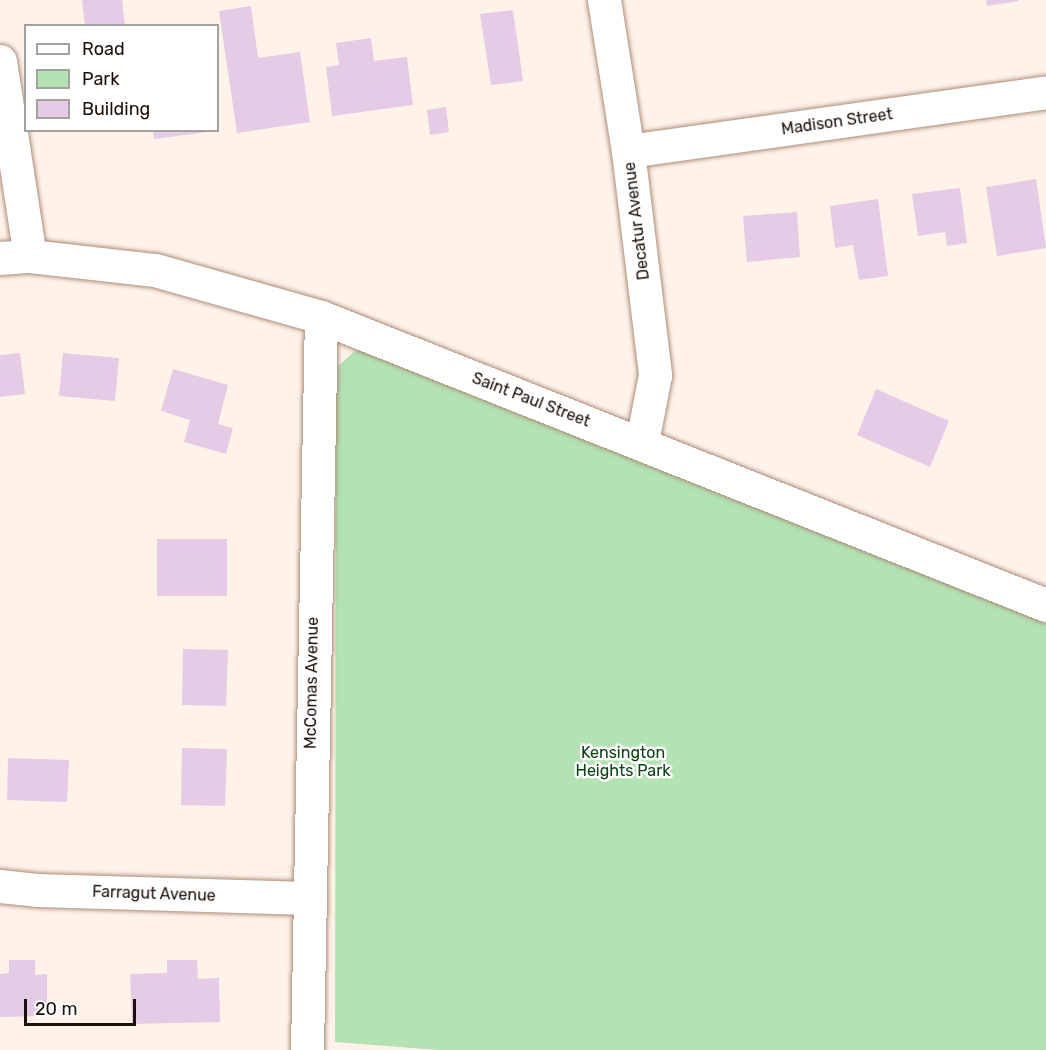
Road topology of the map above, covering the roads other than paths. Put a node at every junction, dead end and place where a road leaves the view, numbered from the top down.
1 (604, 0) edge
2 (0, 61) edge
3 (1046, 92) edge
4 (628, 151) junction
5 (15, 257) edge
6 (321, 317) junction
7 (642, 442) junction
8 (1046, 605) edge
9 (0, 886) edge
10 (308, 898) junction
11 (307, 1050) edge

1 - 4 street, Decatur Avenue
2 - 5 street
3 - 4 street, Madison Street
4 - 7 street, Decatur Avenue
5 - 6 street, Saint Paul Street
6 - 7 street, Saint Paul Street
6 - 10 street, McComas Avenue
7 - 8 street, Saint Paul Street
9 - 10 street, Farragut Avenue
10 - 11 street, McComas Avenue

